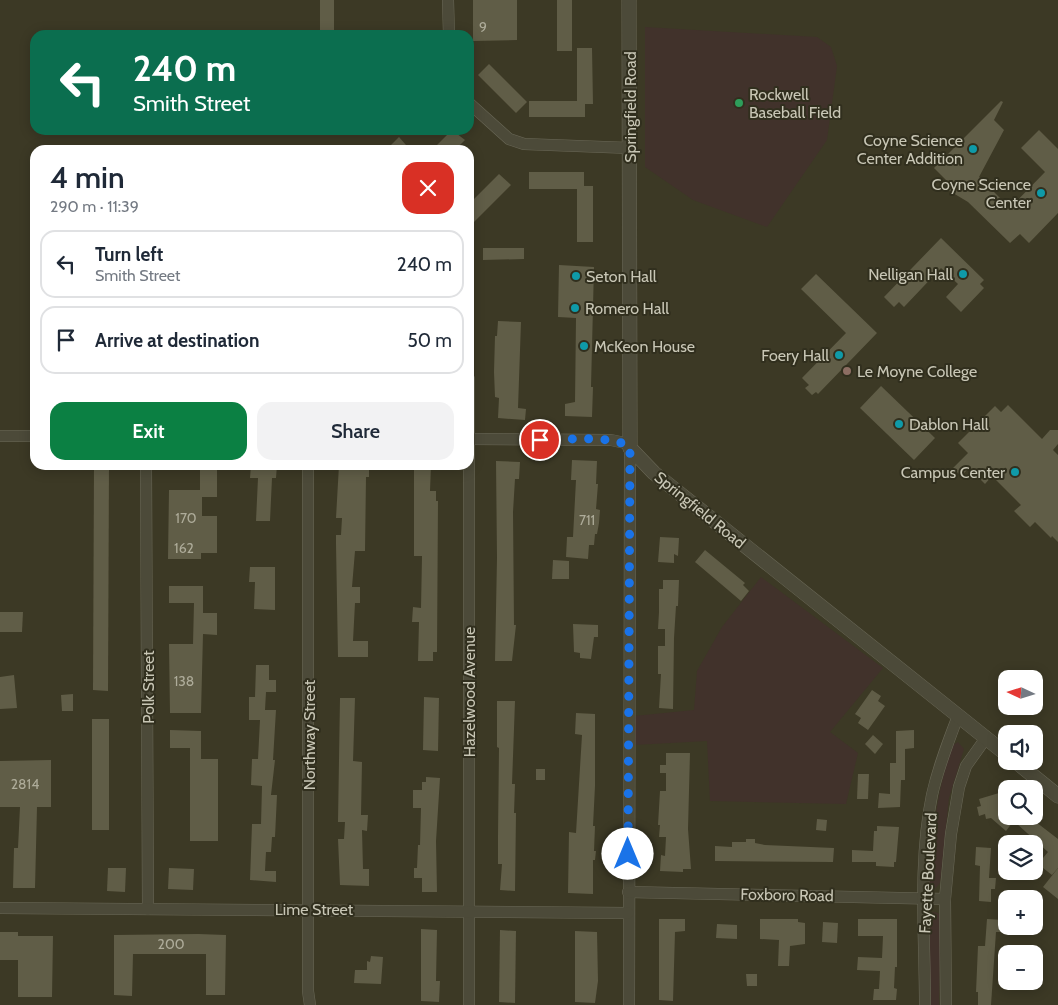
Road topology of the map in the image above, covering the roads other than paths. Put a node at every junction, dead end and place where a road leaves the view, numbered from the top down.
1 (448, 0) edge
2 (629, 0) edge
3 (449, 30) edge
4 (474, 108) edge
5 (630, 148) junction
6 (0, 436) edge
7 (30, 436) edge
8 (474, 440) edge
9 (630, 448) junction
10 (146, 470) edge
11 (308, 470) edge
12 (469, 470) edge
13 (958, 716) junction
14 (986, 738) junction
15 (998, 748) edge
16 (1026, 770) edge
17 (1058, 796) edge
18 (628, 892) junction
19 (924, 898) junction
20 (945, 899) junction
21 (0, 908) edge
22 (148, 909) junction
23 (309, 909) junction
24 (469, 910) junction
25 (628, 913) junction
26 (310, 1005) edge
27 (469, 1005) edge
28 (629, 1005) edge
29 (925, 1005) edge
30 (946, 1005) edge

1 - 3 street
2 - 5 street, Springfield Road
4 - 5 street
5 - 9 street, Springfield Road
6 - 7 street
8 - 9 street
9 - 13 street, Springfield Road
9 - 18 street
10 - 22 street, Polk Street
11 - 23 street, Northway Street
12 - 24 street, Hazelwood Avenue
13 - 14 street, Springfield Road
13 - 19 street, Fayette Boulevard
14 - 15 street, Springfield Road
14 - 20 street, Fayette Boulevard
16 - 17 street
18 - 19 street, Foxboro Road
18 - 25 street
19 - 20 street, Foxboro Road
19 - 29 street, Fayette Boulevard
20 - 30 street, Fayette Boulevard
21 - 22 street, Lime Street
22 - 23 street, Lime Street
23 - 24 street, Lime Street
23 - 26 street, Northway Street
24 - 25 street, Lime Street
24 - 27 street, Hazelwood Avenue
25 - 28 street

